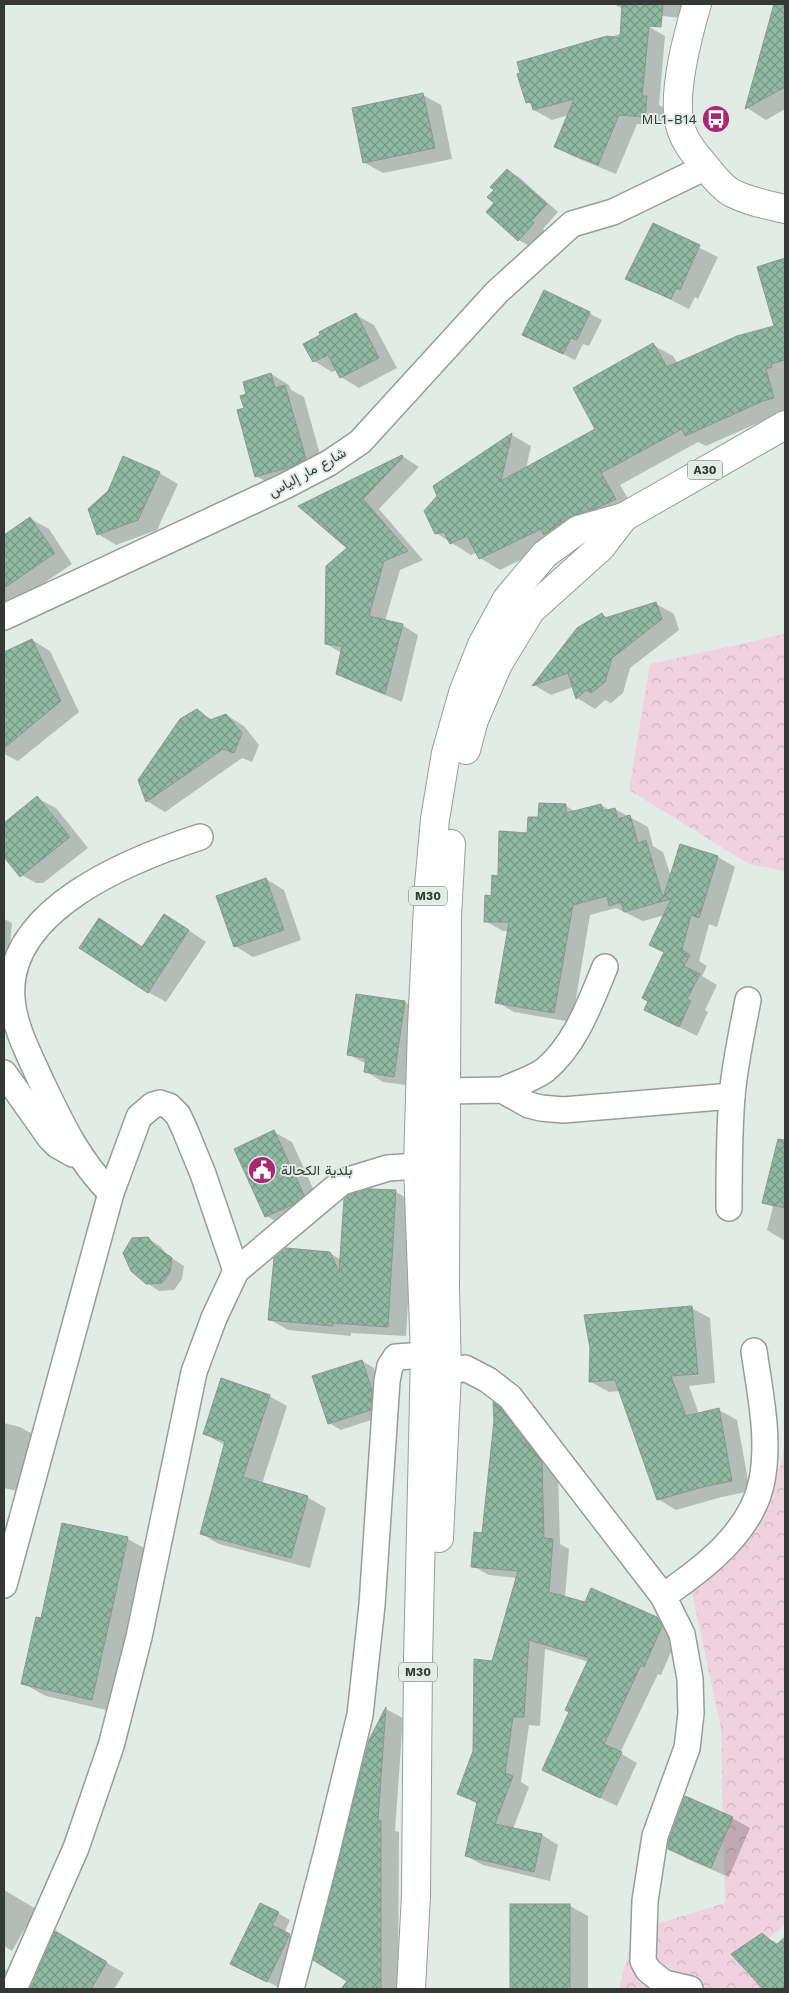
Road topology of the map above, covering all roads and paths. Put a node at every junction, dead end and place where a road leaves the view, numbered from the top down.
1 (697, 4) edge
2 (706, 167) junction
3 (785, 209) edge
4 (785, 425) edge
5 (624, 516) junction
6 (4, 617) edge
7 (200, 838) dead end
8 (605, 966) dead end
9 (748, 1000) dead end
10 (4, 1073) edge
11 (502, 1090) junction
12 (446, 1091) junction
13 (732, 1096) junction
14 (80, 1156) junction
15 (418, 1166) junction
16 (111, 1194) junction
17 (729, 1208) dead end
18 (236, 1271) junction
19 (754, 1351) dead end
20 (425, 1355) junction
21 (447, 1373) junction
22 (4, 1585) edge
23 (663, 1596) junction
24 (14, 1989) edge
25 (291, 1989) edge
26 (411, 1989) edge
27 (430, 1989) edge
28 (690, 1989) edge

1 - 2 highway
2 - 3 highway
2 - 6 street, شارع مار إلياس
4 - 5 highway, A30
5 - 12 highway, M30
5 - 15 highway, M30
7 - 14 street
8 - 11 street
9 - 13 street
10 - 14 street
11 - 12 street
11 - 13 street
12 - 21 highway, M30
13 - 17 street
14 - 16 street
15 - 18 street
15 - 20 highway, M30
16 - 18 street
16 - 22 street
18 - 24 street
19 - 23 street
20 - 25 street
20 - 26 highway, M30
21 - 23 street
21 - 27 highway, M30
23 - 28 street

